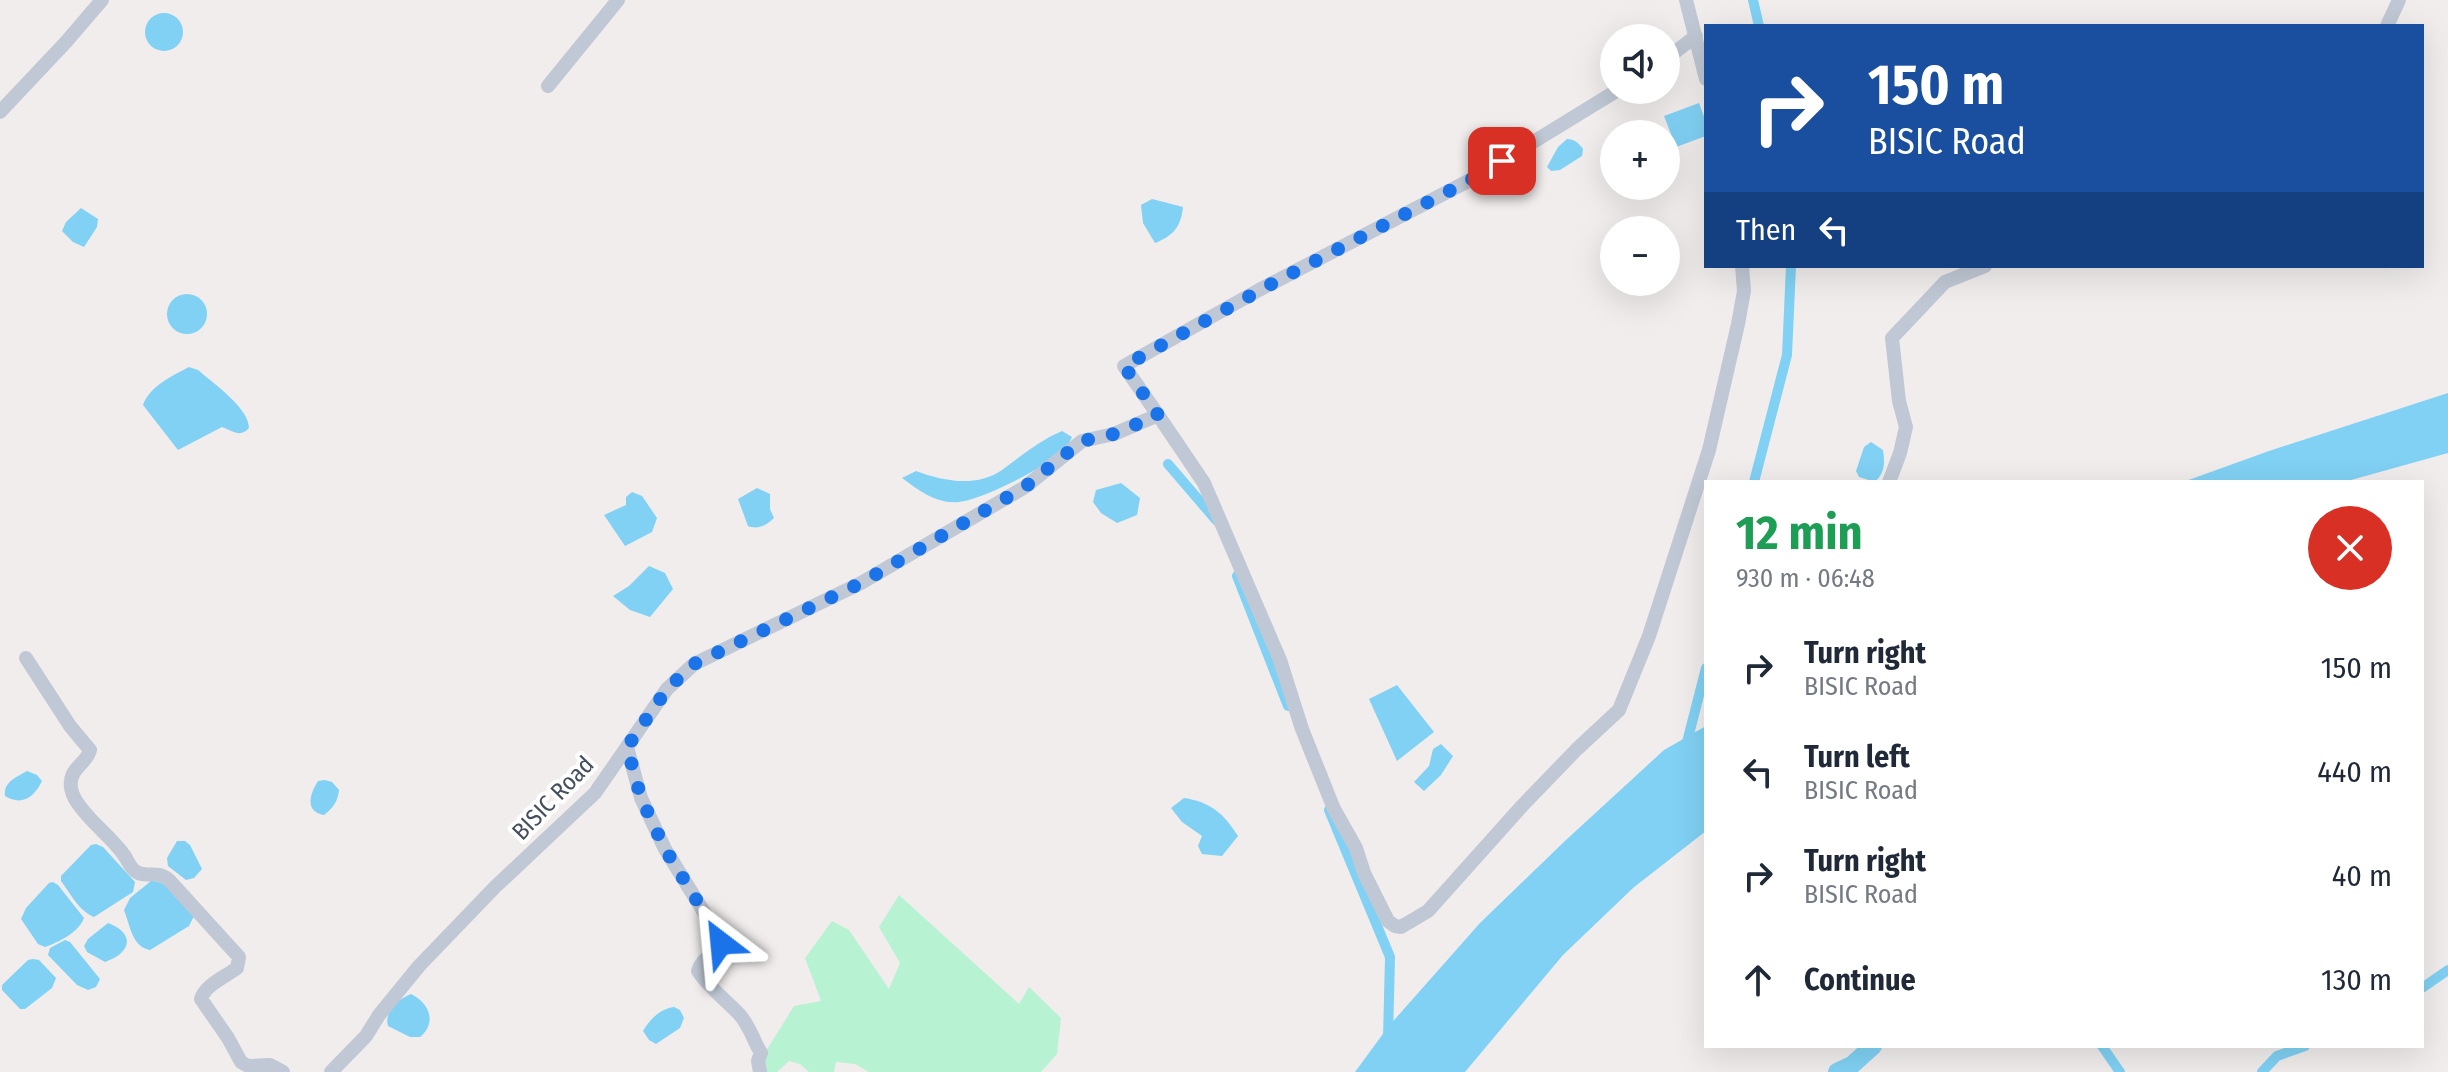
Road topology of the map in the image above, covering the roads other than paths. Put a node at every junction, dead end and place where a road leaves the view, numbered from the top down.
1 (102, 0) edge
2 (618, 0) edge
3 (1686, 0) edge
4 (2399, 0) edge
5 (2388, 24) edge
6 (1696, 36) junction
7 (1680, 48) edge
8 (1704, 70) edge
9 (548, 86) dead end
10 (1600, 101) edge
11 (0, 112) edge
12 (1742, 268) edge
13 (1980, 268) edge
14 (1158, 415) junction
15 (1890, 480) edge
16 (1702, 483) edge
17 (26, 658) dead end
18 (627, 747) junction
19 (283, 1072) edge
20 (331, 1072) edge
21 (760, 1072) edge

1 - 11 street
2 - 9 street
3 - 6 street
4 - 5 street
6 - 7 street
6 - 8 street
10 - 14 street
12 - 16 street
13 - 15 street
14 - 16 street
14 - 18 street, BISIC Road
17 - 19 street
18 - 20 street, BISIC Road
18 - 21 street

